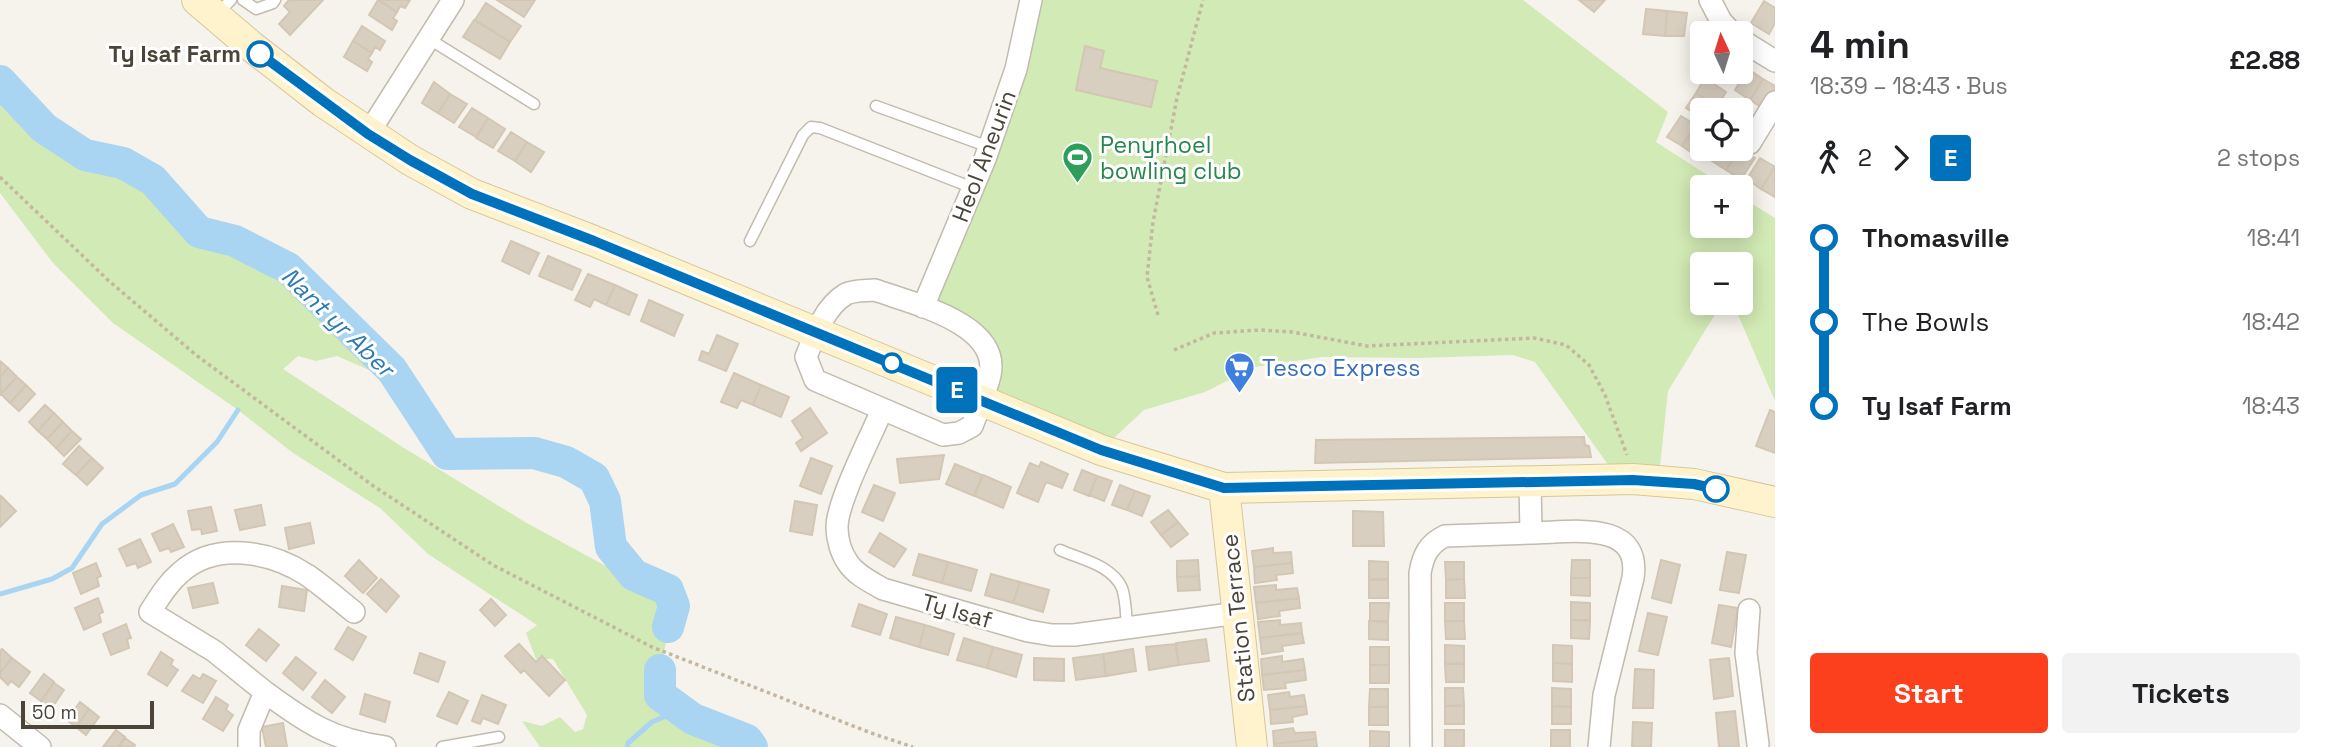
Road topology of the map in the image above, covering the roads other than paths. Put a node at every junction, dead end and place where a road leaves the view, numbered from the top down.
1 (243, 0) edge
2 (275, 0) edge
3 (453, 0) edge
4 (1031, 0) edge
5 (1710, 0) edge
6 (215, 5) edge
7 (1721, 21) edge
8 (429, 39) junction
9 (1754, 48) edge
10 (1775, 61) edge
11 (1775, 102) edge
12 (534, 104) dead end
13 (876, 106) dead end
14 (368, 134) junction
15 (1753, 140) edge
16 (989, 147) junction
17 (973, 188) junction
18 (750, 241) dead end
19 (923, 307) junction
20 (815, 332) junction
21 (981, 400) junction
22 (882, 410) junction
23 (1530, 482) junction
24 (1224, 488) junction
25 (1775, 502) edge
26 (1531, 533) junction
27 (1060, 550) dead end
28 (1749, 610) dead end
29 (354, 612) dead end
30 (1238, 613) junction
31 (1127, 627) junction
32 (265, 692) junction
33 (0, 715) edge
34 (1765, 716) edge
35 (499, 737) dead end
36 (1758, 744) dead end
37 (40, 747) edge
38 (248, 747) edge
39 (385, 747) edge
40 (443, 747) edge
41 (1252, 747) edge
42 (1421, 747) edge
43 (1599, 747) edge

1 - 2 lane
3 - 8 street
4 - 16 street, Heol Aneurin
5 - 7 street
6 - 14 main road
8 - 12 lane
8 - 14 street
9 - 10 street
11 - 15 street
13 - 16 lane
14 - 20 main road
16 - 17 street, Heol Aneurin
17 - 18 lane
17 - 19 street, Heol Aneurin
19 - 20 street
19 - 21 street
20 - 21 main road
20 - 22 street
21 - 22 street
21 - 24 main road
22 - 31 street, Ty Isaf
23 - 24 main road
23 - 25 main road
23 - 26 street
24 - 30 main road, Station Terrace
26 - 42 street
26 - 43 street
27 - 31 lane
28 - 34 street
29 - 32 street
30 - 31 street, Ty Isaf
30 - 41 main road, Station Terrace
32 - 38 street
32 - 39 street
33 - 37 street
34 - 36 street
35 - 40 lane

